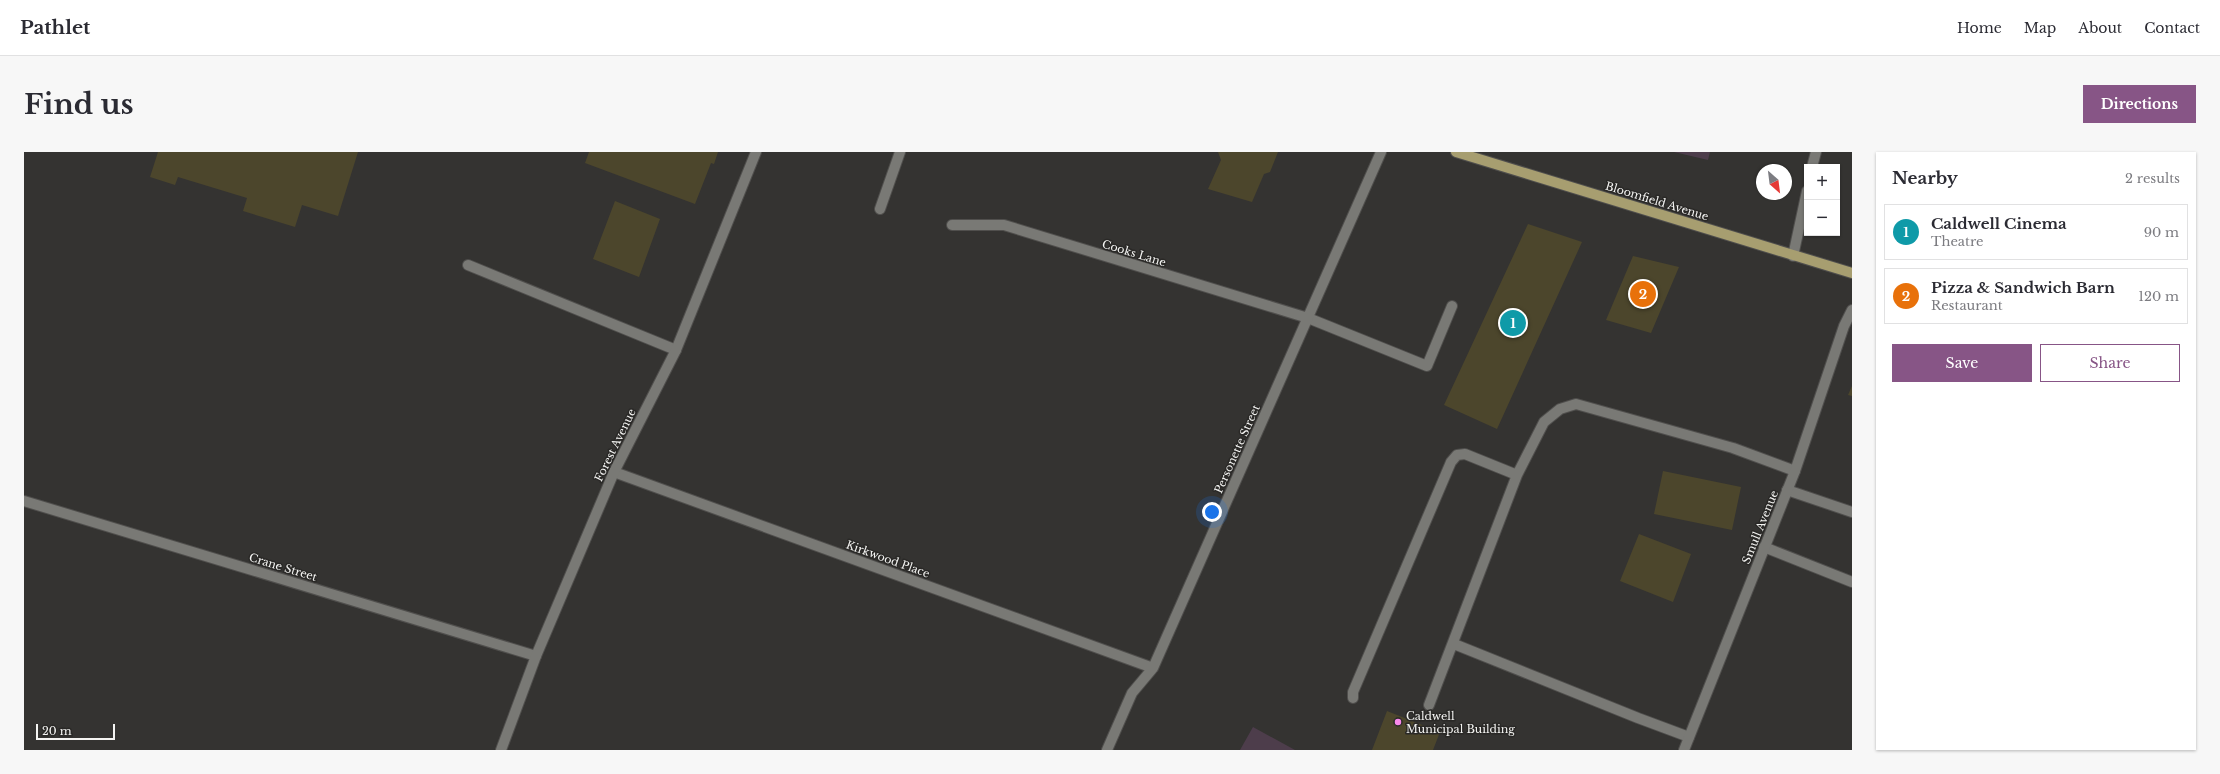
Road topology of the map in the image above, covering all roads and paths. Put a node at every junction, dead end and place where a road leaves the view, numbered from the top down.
1 (756, 152) edge
2 (900, 152) edge
3 (1381, 152) edge
4 (1456, 152) edge
5 (1816, 152) edge
6 (1813, 164) edge
7 (1805, 200) edge
8 (880, 209) dead end
9 (952, 225) dead end
10 (1793, 256) junction
11 (468, 265) dead end
12 (1852, 273) edge
13 (1452, 306) dead end
14 (1852, 310) edge
15 (1308, 318) junction
16 (676, 350) junction
17 (1795, 470) junction
18 (614, 472) junction
19 (1517, 475) junction
20 (1787, 490) junction
21 (24, 501) edge
22 (1852, 512) edge
23 (1764, 547) junction
24 (1852, 582) edge
25 (1454, 644) junction
26 (536, 656) junction
27 (1153, 668) junction
28 (1353, 698) dead end
29 (1429, 705) dead end
30 (1689, 737) junction
31 (501, 750) edge
32 (1107, 750) edge
33 (1684, 750) edge

1 - 16 street, Forest Avenue
2 - 8 street
3 - 15 street, Personette Street
4 - 10 main road, Bloomfield Avenue
5 - 6 street
7 - 10 street
9 - 15 street, Cooks Lane
10 - 12 main road, Bloomfield Avenue
11 - 16 street
13 - 15 street, Cooks Lane
14 - 17 street, Smull Avenue
15 - 27 street, Personette Street
16 - 18 street, Forest Avenue
17 - 19 street
17 - 20 street, Smull Avenue
18 - 26 street, Forest Avenue
18 - 27 street, Kirkwood Place
19 - 25 street
19 - 28 street
20 - 22 street
20 - 23 street, Smull Avenue
21 - 26 street, Crane Street
23 - 24 street
23 - 30 street, Smull Avenue
25 - 29 street
25 - 30 street
26 - 31 street, Forest Avenue
27 - 32 street, Personette Street
30 - 33 street, Smull Avenue

